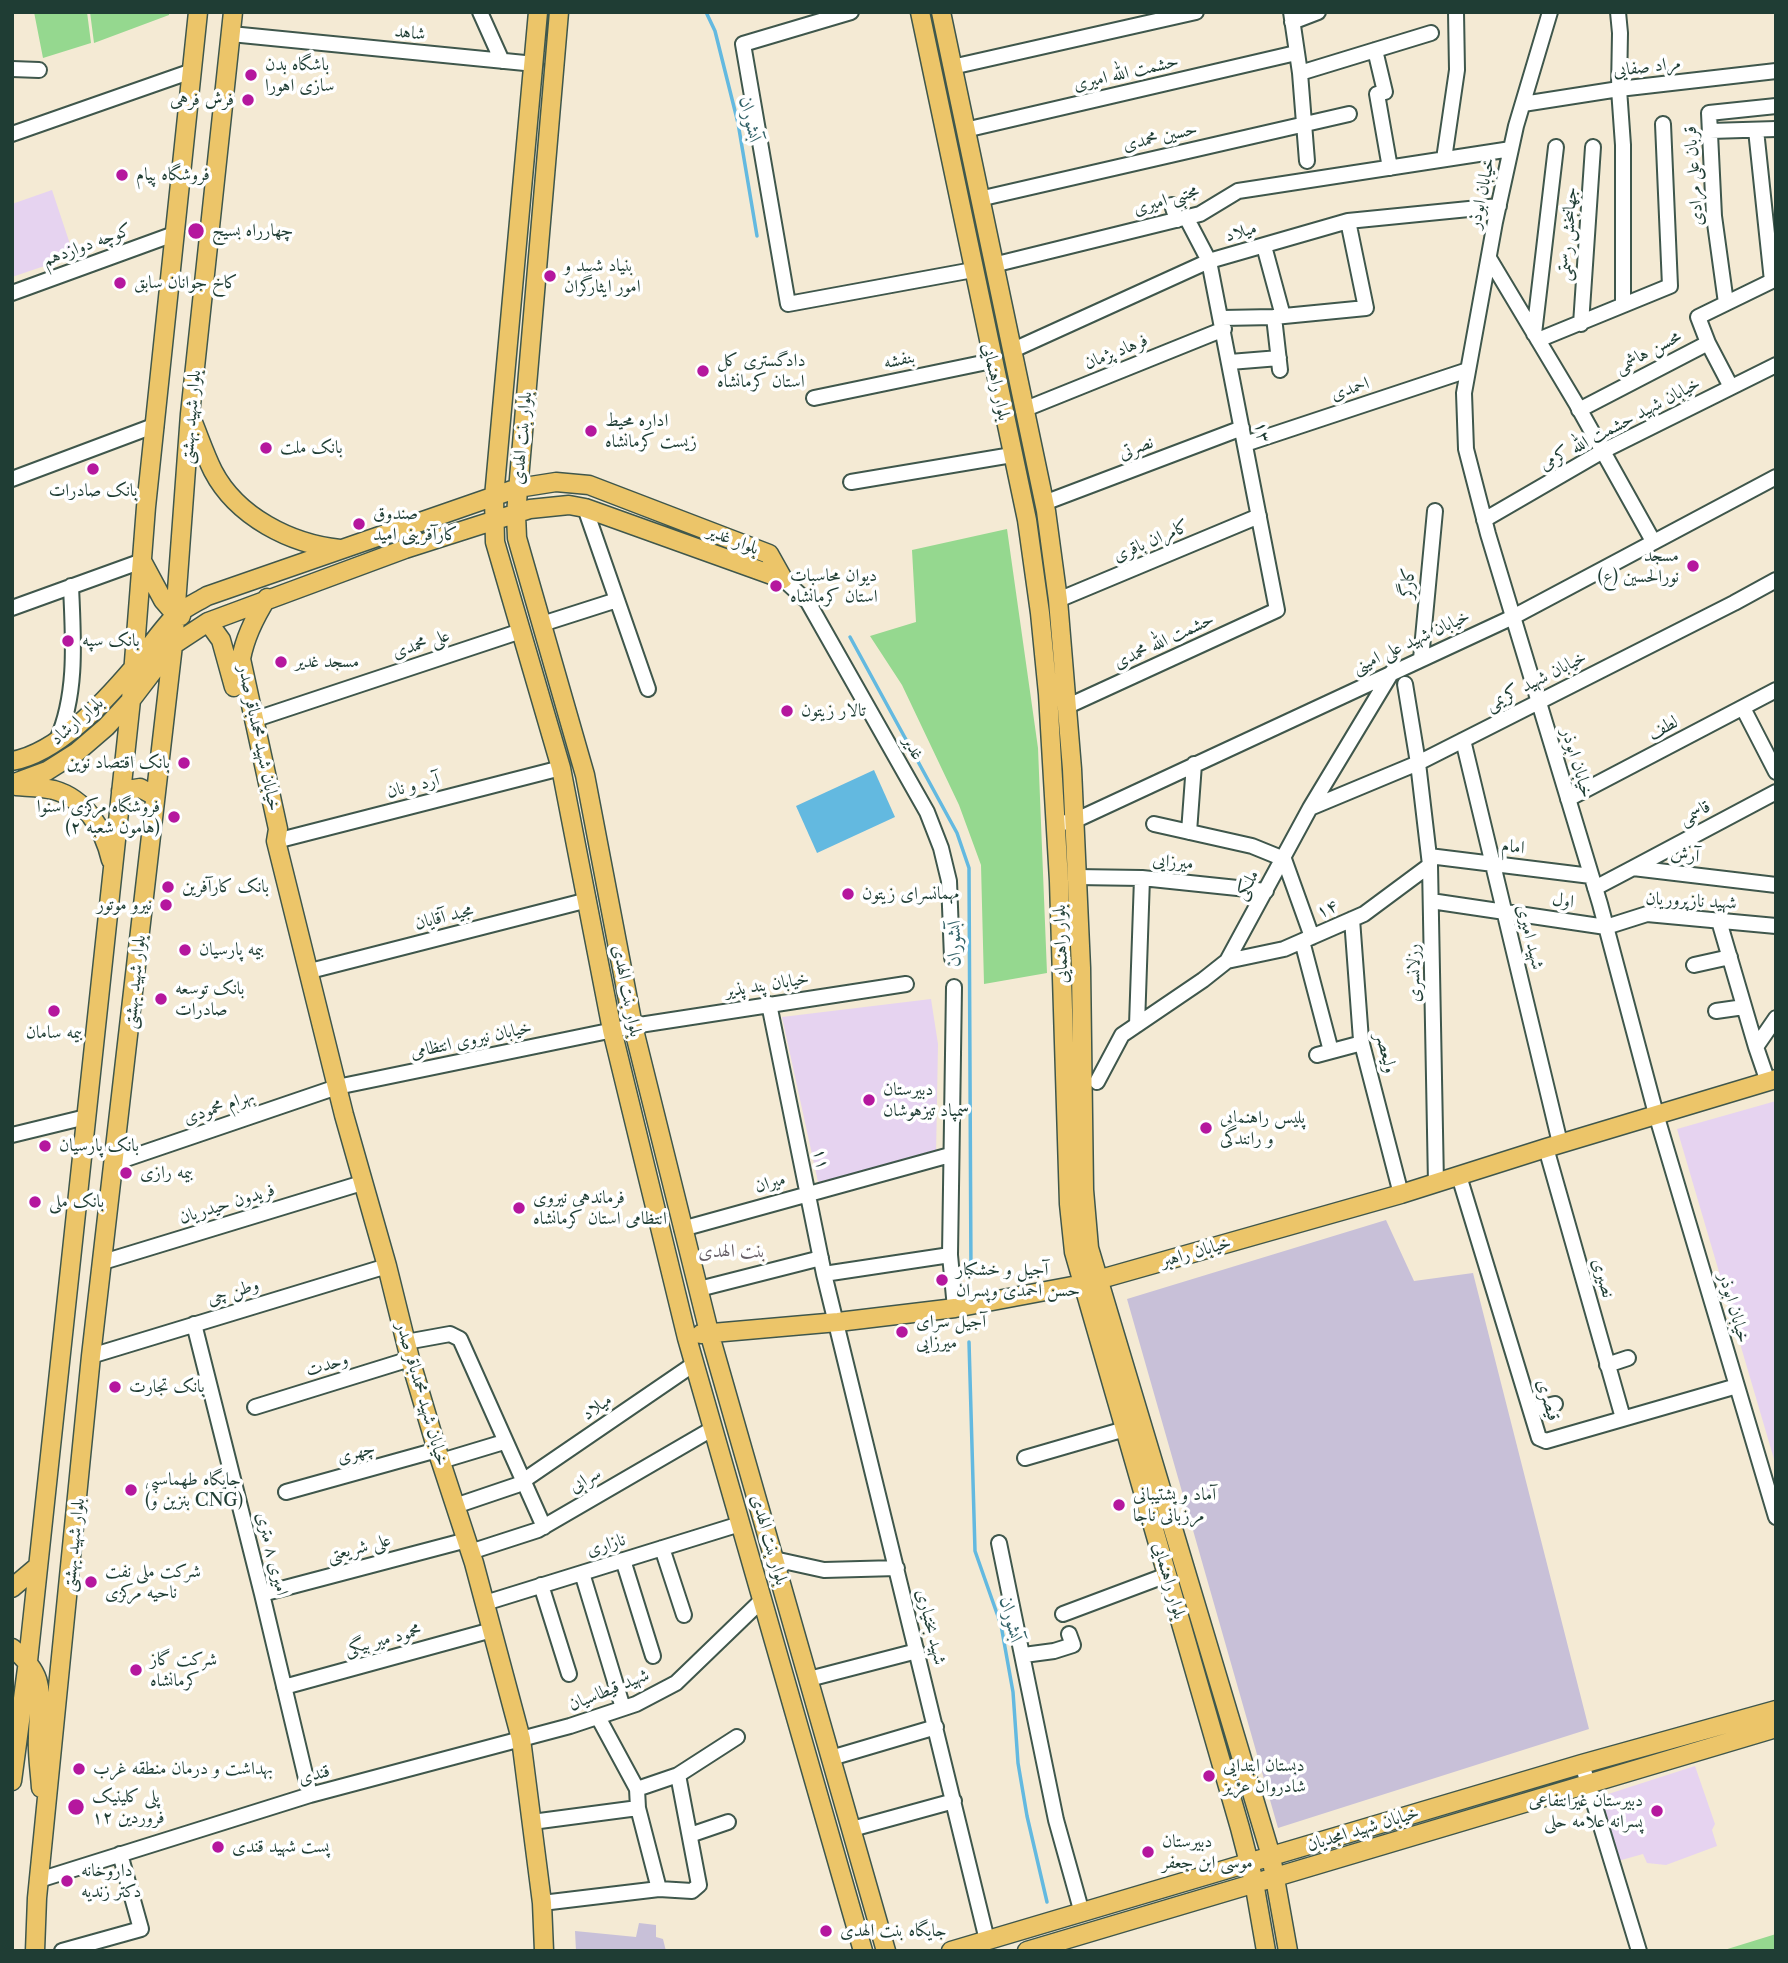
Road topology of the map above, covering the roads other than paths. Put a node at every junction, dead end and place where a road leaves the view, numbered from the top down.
1 (198, 12) edge
2 (233, 12) edge
3 (480, 12) edge
4 (538, 12) edge
5 (559, 12) edge
6 (851, 12) edge
7 (920, 12) edge
8 (941, 12) edge
9 (1196, 12) edge
10 (1318, 12) edge
11 (1456, 12) edge
12 (1550, 12) edge
13 (1618, 12) edge
14 (1291, 17) edge
15 (1431, 33) dead end
16 (231, 34) junction
17 (1374, 50) junction
18 (1296, 53) junction
19 (502, 61) junction
20 (535, 64) junction
21 (951, 67) junction
22 (12, 69) edge
23 (39, 70) dead end
24 (192, 71) junction
25 (1776, 71) edge
26 (1300, 73) junction
27 (1619, 89) junction
28 (1523, 104) junction
29 (1776, 106) edge
30 (1349, 114) dead end
31 (1304, 124) junction
32 (1663, 124) dead end
33 (1776, 129) edge
34 (965, 130) junction
35 (1756, 130) junction
36 (1710, 131) junction
37 (12, 134) edge
38 (1556, 147) dead end
39 (1593, 147) dead end
40 (1511, 149) junction
41 (1444, 159) junction
42 (1307, 161) dead end
43 (1390, 168) junction
44 (979, 199) junction
45 (1499, 206) junction
46 (1178, 214) junction
47 (1348, 221) junction
48 (174, 234) junction
49 (1264, 246) junction
50 (1489, 258) junction
51 (1209, 261) junction
52 (993, 265) junction
53 (973, 270) junction
54 (1774, 280) edge
55 (12, 293) edge
56 (1726, 303) junction
57 (1623, 304) junction
58 (1278, 316) junction
59 (1223, 324) junction
60 (1581, 324) junction
61 (1536, 337) junction
62 (1708, 343) junction
63 (1011, 351) junction
64 (992, 360) junction
65 (1230, 362) junction
66 (1776, 365) edge
67 (1468, 370) junction
68 (1731, 387) junction
69 (814, 398) dead end
70 (1023, 410) junction
71 (1579, 410) junction
72 (190, 414) junction
73 (156, 425) junction
74 (1242, 428) junction
75 (1245, 444) junction
76 (1603, 451) junction
77 (1012, 455) junction
78 (1776, 477) edge
79 (12, 479) edge
80 (851, 482) dead end
81 (518, 488) junction
82 (494, 497) junction
83 (1044, 503) junction
84 (585, 508) junction
85 (1435, 510) dead end
86 (516, 514) junction
87 (1259, 516) junction
88 (1484, 520) junction
89 (493, 521) junction
90 (1653, 541) junction
91 (344, 549) junction
92 (142, 561) junction
93 (783, 579) junction
94 (1776, 580) edge
95 (71, 586) junction
96 (267, 598) junction
97 (617, 600) junction
98 (1058, 600) junction
99 (12, 608) edge
100 (1277, 610) joint
101 (176, 615) junction
102 (1513, 617) junction
103 (208, 622) junction
104 (542, 624) junction
105 (521, 631) junction
106 (173, 645) junction
107 (1421, 659) junction
108 (133, 668) junction
109 (1392, 672) junction
110 (1405, 684) dead end
111 (648, 689) dead end
112 (1776, 691) edge
113 (131, 701) junction
114 (1538, 701) junction
115 (1068, 706) junction
116 (1743, 708) junction
117 (253, 720) junction
118 (1463, 740) junction
119 (56, 742) junction
120 (12, 761) edge
121 (1418, 763) junction
122 (1194, 764) junction
123 (561, 768) junction
124 (1776, 772) edge
125 (12, 784) edge
126 (121, 791) junction
127 (1776, 792) edge
128 (155, 796) junction
129 (1568, 799) junction
130 (1310, 808) junction
131 (1074, 821) junction
132 (1055, 824) junction
133 (1154, 824) dead end
134 (1189, 832) junction
135 (276, 841) junction
136 (1284, 859) junction
137 (1429, 861) junction
138 (1493, 864) junction
139 (113, 867) junction
140 (1633, 868) junction
141 (1076, 877) junction
142 (1142, 878) junction
143 (1593, 882) junction
144 (1776, 885) edge
145 (1266, 891) junction
146 (588, 900) junction
147 (1431, 901) junction
148 (1504, 912) junction
149 (1352, 919) junction
150 (1719, 921) junction
151 (1776, 926) edge
152 (1606, 927) junction
153 (1307, 939) junction
154 (1730, 957) junction
155 (952, 958) dead end
156 (1227, 961) junction
157 (1694, 965) dead end
158 (310, 971) junction
159 (906, 984) dead end
160 (954, 987) dead end
161 (769, 1004) junction
162 (1744, 1007) junction
163 (1716, 1012) dead end
164 (1776, 1018) edge
165 (1137, 1025) junction
166 (633, 1026) junction
167 (612, 1030) junction
168 (1362, 1043) junction
169 (1756, 1047) junction
170 (1772, 1080) edge
171 (1097, 1082) dead end
172 (337, 1087) junction
173 (1656, 1114) junction
174 (86, 1117) junction
175 (12, 1135) edge
176 (1553, 1145) junction
177 (950, 1155) junction
178 (114, 1163) junction
179 (1460, 1176) junction
180 (362, 1183) junction
181 (1436, 1184) junction
182 (808, 1192) junction
183 (1401, 1194) junction
184 (682, 1229) junction
185 (950, 1255) junction
186 (821, 1258) junction
187 (103, 1262) junction
188 (387, 1266) junction
189 (824, 1274) junction
190 (1091, 1281) junction
191 (699, 1289) junction
192 (955, 1308) junction
193 (838, 1322) junction
194 (194, 1324) junction
195 (709, 1332) junction
196 (687, 1338) junction
197 (408, 1351) junction
198 (91, 1356) junction
199 (1628, 1357) dead end
200 (694, 1364) junction
201 (1607, 1365) junction
202 (1737, 1386) junction
203 (1555, 1404) dead end
204 (255, 1407) dead end
205 (1531, 1410) junction
206 (1623, 1418) junction
207 (712, 1429) junction
208 (1125, 1429) junction
209 (504, 1442) junction
210 (439, 1456) junction
211 (1025, 1458) dead end
212 (522, 1482) junction
213 (286, 1492) dead end
214 (456, 1506) junction
215 (1776, 1517) edge
216 (740, 1524) junction
217 (544, 1527) junction
218 (999, 1543) dead end
219 (468, 1546) junction
220 (662, 1548) junction
221 (774, 1559) junction
222 (624, 1560) junction
223 (38, 1566) junction
224 (897, 1568) junction
225 (582, 1573) junction
226 (1167, 1575) junction
227 (541, 1585) junction
228 (12, 1588) edge
229 (262, 1594) junction
230 (762, 1600) junction
231 (485, 1602) junction
232 (1063, 1614) dead end
233 (684, 1615) dead end
234 (492, 1630) junction
235 (1069, 1634) dead end
236 (12, 1648) edge
237 (917, 1651) junction
238 (1024, 1655) junction
239 (653, 1656) dead end
240 (29, 1661) junction
241 (569, 1674) dead end
242 (809, 1678) junction
243 (284, 1688) junction
244 (623, 1708) junction
245 (1776, 1710) edge
246 (598, 1717) junction
247 (822, 1725) junction
248 (936, 1727) junction
249 (1776, 1728) edge
250 (801, 1731) junction
251 (737, 1737) dead end
252 (521, 1739) junction
253 (831, 1758) junction
254 (1582, 1763) junction
255 (13, 1772) edge
256 (678, 1775) junction
257 (1588, 1783) junction
258 (637, 1789) junction
259 (310, 1795) junction
260 (954, 1801) junction
261 (638, 1808) junction
262 (533, 1822) junction
263 (728, 1822) dead end
264 (852, 1829) junction
265 (45, 1833) junction
266 (690, 1835) junction
267 (120, 1854) junction
268 (1271, 1856) junction
269 (1249, 1863) junction
270 (1275, 1875) junction
271 (39, 1880) junction
272 (1254, 1882) junction
273 (659, 1889) junction
274 (542, 1903) junction
275 (1082, 1913) junction
276 (855, 1921) junction
277 (987, 1940) junction
278 (1031, 1950) edge
279 (35, 1951) edge
280 (62, 1951) edge
281 (544, 1951) edge
282 (848, 1951) edge
283 (863, 1951) edge
284 (886, 1951) edge
285 (951, 1951) edge
286 (1266, 1951) edge
287 (1288, 1951) edge
288 (1639, 1951) edge

1 - 24 main road, بلوار شهید بهشتی
2 - 16 main road, بلوار شهید بهشتی
3 - 19 street
4 - 20 main road, بلوار بنت الهدی
5 - 81 main road, بلوار بنت الهدی
6 - 53 street
7 - 53 main road, بلوار راهنمایی
8 - 21 main road, بلوار راهنمایی
9 - 21 street
10 - 14 street
11 - 41 street
12 - 28 street, خیابان ابوذر
13 - 27 street
14 - 18 street
15 - 17 street
16 - 19 street, شاهد
16 - 72 main road, بلوار شهید بهشتی
17 - 26 street
17 - 43 street
18 - 26 street
18 - 34 street, حشمت الله امیری
19 - 20 street, شاهد
20 - 82 main road, بلوار بنت الهدی
21 - 34 main road, بلوار راهنمایی
22 - 23 street
24 - 37 street
24 - 48 main road, بلوار شهید بهشتی
25 - 27 street, مراد صفایی
26 - 31 street
27 - 28 street, مراد صفایی
27 - 57 street
28 - 40 street, خیابان ابوذر
29 - 36 street, قربان علی مرادی
30 - 31 street, حسین محمدی
31 - 42 street
31 - 44 street, حسین محمدی
32 - 57 street
33 - 35 street
34 - 44 main road, بلوار راهنمایی
35 - 36 street
35 - 54 street
36 - 56 street, قربان علی مرادی
38 - 61 street
39 - 60 street, جهانبخش رستمی
40 - 41 street, مجتبی امیری
40 - 45 street, خیابان ابوذر
41 - 43 street, مجتبی امیری
43 - 46 street, مجتبی امیری
44 - 52 main road, بلوار راهنمایی
45 - 47 street, میلاد
45 - 50 street, خیابان ابوذر
46 - 51 street, ۱۳
46 - 52 street, مجتبی امیری
47 - 49 street, میلاد
47 - 58 street
48 - 55 street, کوچه دوازدهم
48 - 73 main road, بلوار شهید بهشتی
49 - 51 street, میلاد
49 - 58 street
50 - 61 street
50 - 67 street, خیابان ابوذر
51 - 59 street, ۱۳
51 - 63 street, میلاد
52 - 63 main road, بلوار راهنمایی
53 - 64 main road, بلوار راهنمایی
54 - 56 street, محسن هاشمی
56 - 62 street, محسن هاشمی
57 - 60 street
58 - 59 street
58 - 65 street
59 - 65 street, ۱۳
59 - 70 street, فرهاد پژمان
60 - 61 street
61 - 71 street
62 - 68 street
62 - 71 street, محسن هاشمی
63 - 70 main road, بلوار راهنمایی
64 - 69 street, بنفشه
64 - 77 main road, بلوار راهنمایی
65 - 74 street, ۱۳
66 - 68 street, خیابان شهید حشمت الله کرمی
67 - 75 street, احمدی
67 - 88 street, خیابان ابوذر
68 - 76 street, خیابان شهید حشمت الله کرمی
70 - 83 main road, بلوار راهنمایی
71 - 76 street
72 - 91 main road
72 - 101 main road, بلوار شهید بهشتی
73 - 79 street
73 - 92 main road, بلوار شهید بهشتی
74 - 75 street, ۱۳
74 - 83 street, نصرتی
75 - 87 street, ۱۳
76 - 88 street, خیابان شهید حشمت الله کرمی
76 - 90 street
77 - 80 street
77 - 132 main road, بلوار راهنمایی
78 - 90 street, خیابان شهید علی امینی
81 - 82 main road, بلوار غدیر
81 - 86 main road, بلوار بنت الهدی
81 - 93 main road, بلوار غدیر
82 - 89 main road, بلوار بنت الهدی
82 - 91 main road, بلوار غدیر
83 - 98 main road, بلوار راهنمایی
84 - 86 main road, بلوار غدیر
84 - 93 main road, بلوار غدیر
84 - 97 street
85 - 107 street, کارگر
86 - 89 main road, بلوار غدیر
86 - 104 main road, بلوار بنت الهدی
87 - 98 street, کامران باقری
87 - 100 street, ۱۳
88 - 102 street, خیابان ابوذر
89 - 96 main road, بلوار غدیر
89 - 105 main road, بلوار بنت الهدی
90 - 102 street, خیابان شهید علی امینی
91 - 101 main road, بلوار غدیر
92 - 95 street
92 - 101 main road
92 - 108 main road, بلوار شهید بهشتی
93 - 155 street, غدیر
94 - 114 street, خیابان شهید کریمی
95 - 99 street
95 - 119 street
96 - 103 main road, بلوار غدیر
96 - 117 main road, خیابان شهید محمدباقر صدر
97 - 104 street
97 - 111 street
98 - 115 main road, بلوار راهنمایی
100 - 115 street, حشمت الله محمدی
101 - 103 main road
101 - 106 main road, بلوار شهید بهشتی
101 - 108 main road, بلوار ارشاد
102 - 107 street, خیابان شهید علی امینی
102 - 114 street, خیابان ابوذر
103 - 106 main road, بلوار غدیر
103 - 135 main road, خیابان شهید محمدباقر صدر
104 - 166 main road, بلوار بنت الهدی
105 - 117 street, علی محمدی
105 - 123 main road, بلوار بنت الهدی
106 - 113 main road, بلوار ارشاد
106 - 128 main road, بلوار شهید بهشتی
107 - 109 street, خیابان شهید علی امینی
108 - 113 main road, بلوار شهید بهشتی
108 - 119 main road, بلوار ارشاد
109 - 122 street, خیابان شهید علی امینی
109 - 130 street, ملکی
110 - 121 street, رزلانسری
112 - 116 street, لطف
113 - 125 main road, بلوار ارشاد
113 - 126 main road, بلوار شهید بهشتی
114 - 118 street, خیابان شهید کریمی
114 - 129 street, خیابان ابوذر
115 - 131 main road, بلوار راهنمایی
116 - 124 street
116 - 129 street, لطف
117 - 135 main road, خیابان شهید محمدباقر صدر
118 - 121 street, خیابان شهید کریمی
118 - 138 street, شهید امیری
119 - 120 main road, بلوار ارشاد
121 - 130 street, خیابان شهید کریمی
121 - 137 street, رزلانسری
122 - 131 street, خیابان شهید علی امینی
122 - 134 street
123 - 135 street, آرد و نان
123 - 146 main road, بلوار بنت الهدی
125 - 139 main road
126 - 128 main road
126 - 139 main road, بلوار شهید بهشتی
127 - 140 street, قاسمی
128 - 178 main road, بلوار شهید بهشتی
129 - 143 street, خیابان ابوذر
130 - 136 street, ملکی
131 - 132 street, خیابان شهید علی امینی
131 - 141 main road, بلوار راهنمایی
132 - 190 main road, بلوار راهنمایی
133 - 134 street
134 - 136 street
135 - 158 main road, خیابان شهید محمدباقر صدر
136 - 145 street, ملکی
136 - 153 street
137 - 138 street, امام
137 - 147 street, رزلانسری
137 - 149 street, ۱۴
138 - 143 street, امام
138 - 148 street, شهید امیری
139 - 174 main road, بلوار شهید بهشتی
140 - 143 street
140 - 144 street, آرش
141 - 142 street, میرزایی
141 - 190 main road, بلوار راهنمایی
142 - 145 street, میرزایی
142 - 165 street
143 - 152 street, خیابان ابوذر
145 - 156 street, ملکی
146 - 158 street, مجید آقایان
146 - 167 main road, بلوار بنت الهدی
147 - 148 street, اول
147 - 181 street, رزلانسری
148 - 152 street, اول
148 - 176 street, شهید امیری
149 - 153 street, ۱۴
149 - 168 street, ولیعصر
150 - 151 street, شهید نازپروریان
150 - 152 street, شهید نازپروریان
150 - 154 street
152 - 173 street, خیابان ابوذر
153 - 156 street, ۱۴
153 - 168 street
154 - 157 street
154 - 162 street
156 - 165 street, ملکی
158 - 172 main road, خیابان شهید محمدباقر صدر
159 - 161 street, خیابان پند پذیر
160 - 177 street
161 - 166 street, خیابان پند پذیر
161 - 182 street, ۱۱
162 - 163 street
162 - 169 street
164 - 169 street
165 - 171 street, ملکی
166 - 167 street, خیابان پند پذیر
166 - 184 main road, بلوار بنت الهدی
167 - 172 street, خیابان نیروی انتظامی
167 - 196 main road, بلوار بنت الهدی
168 - 183 street, ولیعصر
169 - 170 street
170 - 173 main road, خیابان راهبر
172 - 178 street, بهرام محمودی
172 - 180 main road, خیابان شهید محمدباقر صدر
173 - 176 main road, خیابان راهبر
173 - 202 street, خیابان ابوذر
174 - 175 street
174 - 223 main road, بلوار شهید بهشتی
176 - 179 main road, خیابان راهبر
176 - 201 street, نصیری
177 - 182 street, میران
177 - 185 street
178 - 187 main road, بلوار شهید بهشتی
179 - 181 main road, خیابان راهبر
179 - 205 street, قیصری
180 - 187 street, فریدون حیدریان
180 - 188 main road, خیابان شهید محمدباقر صدر
181 - 183 main road, خیابان راهبر
182 - 184 street, میران
182 - 186 street, ۱۱
183 - 190 main road, خیابان راهبر
184 - 191 main road, بلوار بنت الهدی
185 - 189 street
185 - 192 street
186 - 189 street, ۱۱
186 - 191 street
187 - 198 main road, بلوار شهید بهشتی
188 - 194 street, وطن چی
188 - 197 main road, خیابان شهید محمدباقر صدر
189 - 193 street, ۱۱
190 - 192 main road, خیابان راهبر
190 - 208 main road, بلوار راهنمایی
190 - 268 main road, بلوار راهنمایی
191 - 195 main road, بلوار بنت الهدی
192 - 193 main road, خیابان راهبر
193 - 195 main road, خیابان راهبر
193 - 224 street, شهید بختیاری
194 - 198 street, وطن چی
194 - 229 street, امیری ۸ متری
195 - 196 main road, خیابان راهبر
195 - 221 main road, بلوار بنت الهدی
196 - 200 main road, بلوار بنت الهدی
197 - 204 street, وحدت
197 - 209 street
197 - 210 main road, خیابان شهید محمدباقر صدر
198 - 265 main road, بلوار شهید بهشتی
199 - 201 street
200 - 207 main road, بلوار بنت الهدی
200 - 212 street, میلاد
201 - 206 street, نصیری
202 - 206 street, قیصری
202 - 215 street, خیابان ابوذر
203 - 205 street
205 - 206 street, قیصری
207 - 216 main road, بلوار بنت الهدی
207 - 217 street, سرابی
208 - 211 street
208 - 226 main road, بلوار راهنمایی
209 - 210 street, چهری
209 - 212 street
210 - 213 street, چهری
210 - 214 main road, خیابان شهید محمدباقر صدر
212 - 214 street, میلاد
212 - 217 street
214 - 219 main road, خیابان شهید محمدباقر صدر
216 - 220 street, نازاری
216 - 230 main road, بلوار بنت الهدی
217 - 219 street, سرابی
218 - 238 street
219 - 229 street, علی شریعتی
219 - 231 main road, خیابان شهید محمدباقر صدر
220 - 222 street, نازاری
220 - 233 street
221 - 224 street
221 - 242 main road, بلوار بنت الهدی
222 - 225 street, نازاری
222 - 239 street
223 - 228 main road
223 - 240 main road, بلوار شهید بهشتی
224 - 237 street, شهید بختیاری
225 - 227 street, نازاری
225 - 244 street
226 - 232 street
226 - 269 main road, بلوار راهنمایی
227 - 231 street, نازاری
227 - 241 street
229 - 243 street, امیری ۸ متری
230 - 244 street, شهید قیطاسیان
230 - 250 main road, بلوار بنت الهدی
231 - 234 main road, خیابان شهید محمدباقر صدر
234 - 243 street, محمود میر بیگی
234 - 252 main road, خیابان شهید محمدباقر صدر
235 - 238 street
236 - 240 main road
237 - 242 street
237 - 248 street, شهید بختیاری
238 - 275 street
240 - 255 main road, بلوار شهید بهشتی
240 - 265 main road
242 - 247 main road, بلوار بنت الهدی
243 - 259 street, امیری ۸ متری
244 - 246 street, شهید قیطاسیان
245 - 254 main road, خیابان شهید امجدیان
246 - 252 street, شهید قیطاسیان
246 - 258 street
247 - 250 main road
247 - 253 main road, بلوار بنت الهدی
248 - 253 street
248 - 260 street, شهید بختیاری
249 - 257 main road, خیابان شهید امجدیان
250 - 276 main road, بلوار بنت الهدی
251 - 256 street
252 - 259 street, قندی
252 - 262 main road, خیابان شهید محمدباقر صدر
253 - 264 main road, بلوار بنت الهدی
254 - 257 street
254 - 268 main road, خیابان شهید امجدیان
256 - 258 street
256 - 266 street
257 - 270 main road, خیابان شهید امجدیان
257 - 288 street
258 - 261 street
259 - 267 street, قندی
260 - 264 street
260 - 277 street, شهید بختیاری
261 - 262 street
261 - 273 street
262 - 274 main road, خیابان شهید محمدباقر صدر
263 - 266 street
264 - 284 main road, بلوار بنت الهدی
265 - 271 main road, بلوار شهید بهشتی
266 - 273 street
267 - 271 street, قندی
267 - 280 street
268 - 269 main road, خیابان شهید امجدیان
268 - 270 main road, بلوار راهنمایی
269 - 272 main road, بلوار راهنمایی
269 - 275 main road, خیابان شهید امجدیان
270 - 272 main road, خیابان شهید امجدیان
270 - 287 main road, بلوار راهنمایی
271 - 279 main road, بلوار شهید بهشتی
272 - 278 main road, خیابان شهید امجدیان
272 - 286 main road, بلوار راهنمایی
273 - 274 street
274 - 281 main road, خیابان شهید محمدباقر صدر
275 - 277 main road, خیابان شهید امجدیان
276 - 282 main road
276 - 283 main road, بلوار بنت الهدی
277 - 285 main road, خیابان شهید امجدیان

